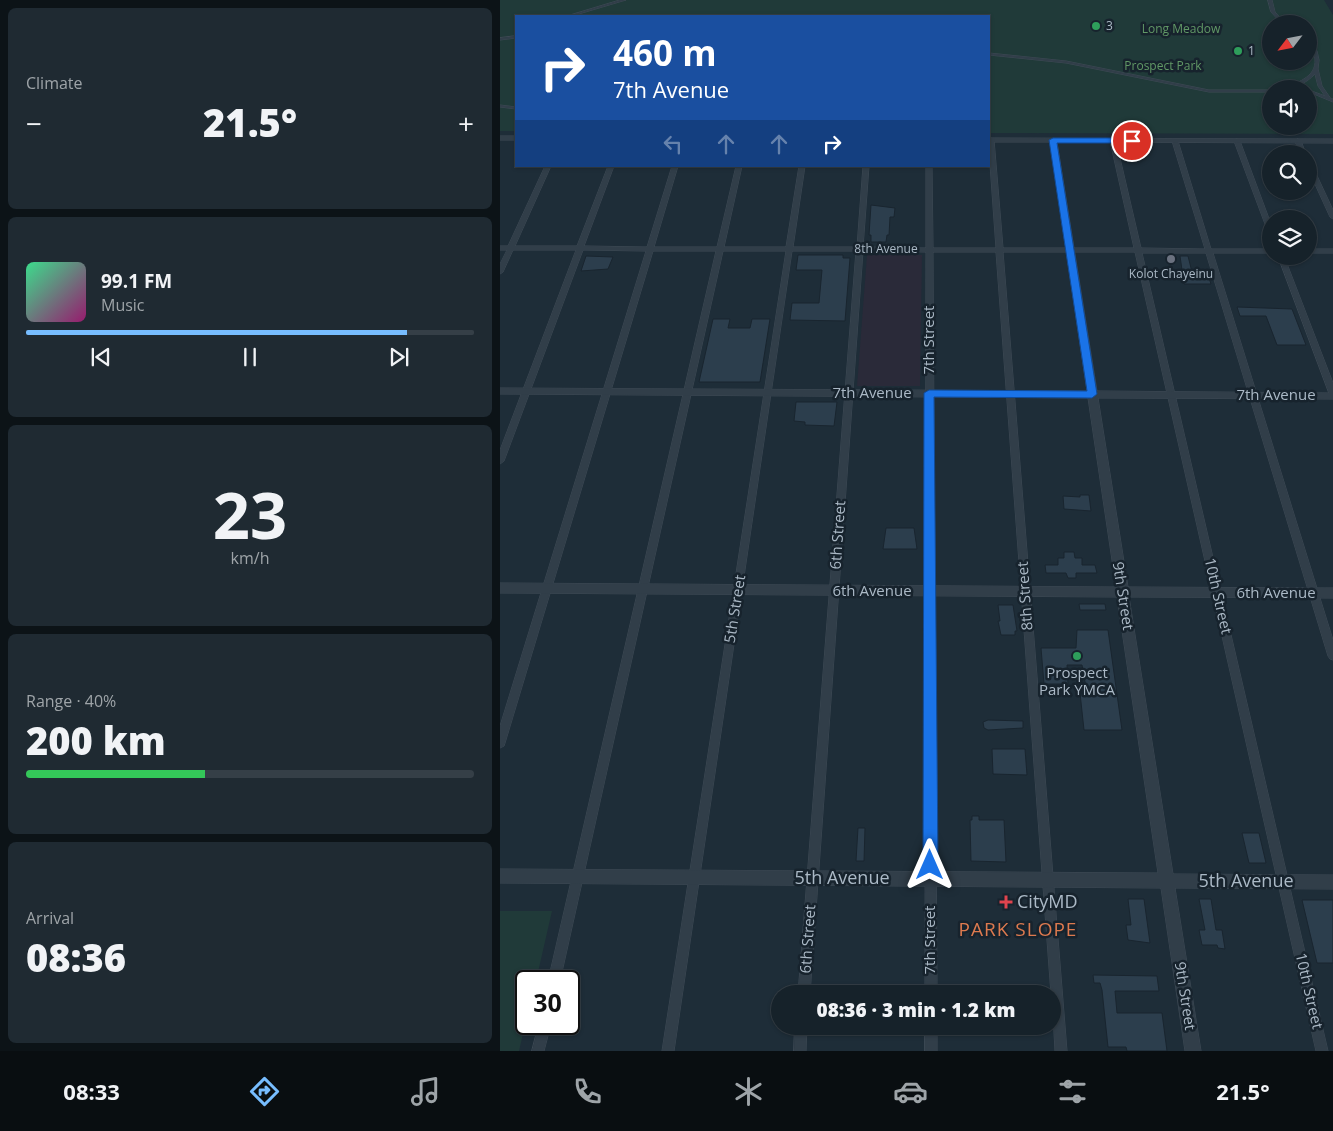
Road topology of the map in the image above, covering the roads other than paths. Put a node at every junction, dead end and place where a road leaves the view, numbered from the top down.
1 (624, 0) edge
2 (1270, 0) edge
3 (572, 15) edge
4 (1276, 15) edge
5 (515, 37) edge
6 (500, 39) edge
7 (990, 54) edge
8 (1316, 70) joint
9 (1305, 80) edge
10 (1262, 91) edge
11 (1317, 94) edge
12 (1331, 100) edge
13 (500, 106) edge
14 (515, 108) edge
15 (500, 138) edge
16 (515, 138) edge
17 (990, 140) edge
18 (1053, 140) junction
19 (1114, 141) junction
20 (1175, 141) junction
21 (1237, 141) junction
22 (1298, 141) junction
23 (1333, 142) edge
24 (1300, 145) edge
25 (548, 167) edge
26 (611, 167) edge
27 (675, 167) edge
28 (738, 167) edge
29 (802, 167) edge
30 (866, 167) edge
31 (929, 167) edge
32 (1317, 183) edge
33 (1263, 210) edge
34 (1333, 218) edge
35 (500, 248) edge
36 (511, 248) junction
37 (581, 248) junction
38 (650, 248) junction
39 (720, 249) junction
40 (790, 249) junction
41 (859, 249) junction
42 (929, 250) junction
43 (999, 250) junction
44 (1070, 250) junction
45 (1139, 250) junction
46 (1209, 251) junction
47 (1262, 251) edge
48 (1317, 251) edge
49 (1333, 251) edge
50 (1284, 265) edge
51 (500, 272) edge
52 (500, 391) edge
53 (527, 391) junction
54 (607, 392) junction
55 (687, 392) junction
56 (768, 393) junction
57 (849, 393) junction
58 (929, 393) junction
59 (1010, 394) junction
60 (1092, 394) junction
61 (1333, 394) edge
62 (1172, 395) junction
63 (1253, 395) junction
64 (500, 461) edge
65 (500, 588) edge
66 (547, 589) junction
67 (643, 589) junction
68 (738, 590) junction
69 (834, 590) junction
70 (930, 591) junction
71 (1025, 592) junction
72 (1123, 592) junction
73 (1217, 593) junction
74 (1314, 593) junction
75 (1333, 594) edge
76 (1333, 656) edge
77 (500, 743) edge
78 (500, 876) edge
79 (578, 877) junction
80 (695, 877) junction
81 (812, 878) junction
82 (930, 879) junction
83 (1048, 880) junction
84 (1168, 881) junction
85 (1284, 882) junction
86 (1333, 882) edge
87 (557, 970) edge
88 (805, 985) edge
89 (930, 985) edge
90 (542, 1035) edge
91 (801, 1035) edge
92 (931, 1035) edge
93 (538, 1051) edge
94 (668, 1051) edge
95 (800, 1051) edge
96 (931, 1051) edge
97 (1061, 1051) edge
98 (1193, 1051) edge
99 (1322, 1051) edge

1 - 3 street
2 - 4 street
5 - 6 street
7 - 10 street
8 - 9 street
8 - 12 street
11 - 12 street
13 - 14 street
15 - 16 street
17 - 18 street
17 - 43 street, 8th Street
18 - 19 street
18 - 44 street, 9th Street
19 - 20 street
19 - 45 street, 10th Street
20 - 21 street
20 - 46 street
21 - 22 street
21 - 33 street
22 - 23 street
22 - 24 street
25 - 36 street
26 - 37 street
27 - 38 street
28 - 39 street
29 - 40 street, 5th Street
30 - 41 street, 6th Street
31 - 42 street, 7th Street
32 - 34 street
35 - 36 street, 8th Avenue
36 - 37 street, 8th Avenue
36 - 51 street
37 - 38 street, 8th Avenue
37 - 53 street
38 - 39 street, 8th Avenue
38 - 54 street
39 - 40 street, 8th Avenue
39 - 55 street
40 - 41 street, 8th Avenue
40 - 56 street, 5th Street
41 - 42 street, 8th Avenue
41 - 57 street, 6th Street
42 - 43 street, 8th Avenue
42 - 58 street, 7th Street
43 - 44 street, 8th Avenue
43 - 59 street, 8th Street
44 - 45 street, 8th Avenue
44 - 60 street, 9th Street
45 - 46 street, 8th Avenue
45 - 62 street, 10th Street
46 - 47 street, 8th Avenue
46 - 63 street
48 - 49 street
50 - 61 street
52 - 53 street, 7th Avenue
53 - 54 street, 7th Avenue
53 - 64 street
54 - 55 street, 7th Avenue
54 - 66 street
55 - 56 street, 7th Avenue
55 - 67 street
56 - 57 street, 7th Avenue
56 - 68 street, 5th Street
57 - 58 street, 7th Avenue
57 - 69 street, 6th Street
58 - 59 street, 7th Avenue
58 - 70 street, 7th Street
59 - 60 street, 7th Avenue
59 - 71 street, 8th Street
60 - 62 street, 7th Avenue
60 - 72 street, 9th Street
61 - 63 street, 7th Avenue
62 - 63 street, 7th Avenue
62 - 73 street, 10th Street
63 - 74 street
65 - 66 street, 6th Avenue
66 - 67 street, 6th Avenue
66 - 77 street
67 - 68 street, 6th Avenue
67 - 79 street
68 - 69 street, 6th Avenue
68 - 80 street, 5th Street
69 - 70 street, 6th Avenue
69 - 81 street, 6th Street
70 - 71 street, 6th Avenue
70 - 82 street, 7th Street
71 - 72 street, 6th Avenue
71 - 83 street, 8th Street
72 - 73 street, 6th Avenue
72 - 84 street, 9th Street
73 - 74 street, 6th Avenue
73 - 85 street, 10th Street
74 - 75 street, 6th Avenue
74 - 76 street
78 - 79 street, 5th Avenue
79 - 80 street, 5th Avenue
79 - 87 street
80 - 81 street, 5th Avenue
80 - 94 street, 5th Street
81 - 82 street, 5th Avenue
81 - 88 street, 6th Street
82 - 83 street, 5th Avenue
82 - 89 street, 7th Street
83 - 84 street, 5th Avenue
83 - 97 street, 8th Street
84 - 85 street, 5th Avenue
84 - 98 street, 9th Street
85 - 86 street, 5th Avenue
85 - 99 street, 10th Street
90 - 93 street
91 - 95 street
92 - 96 street

